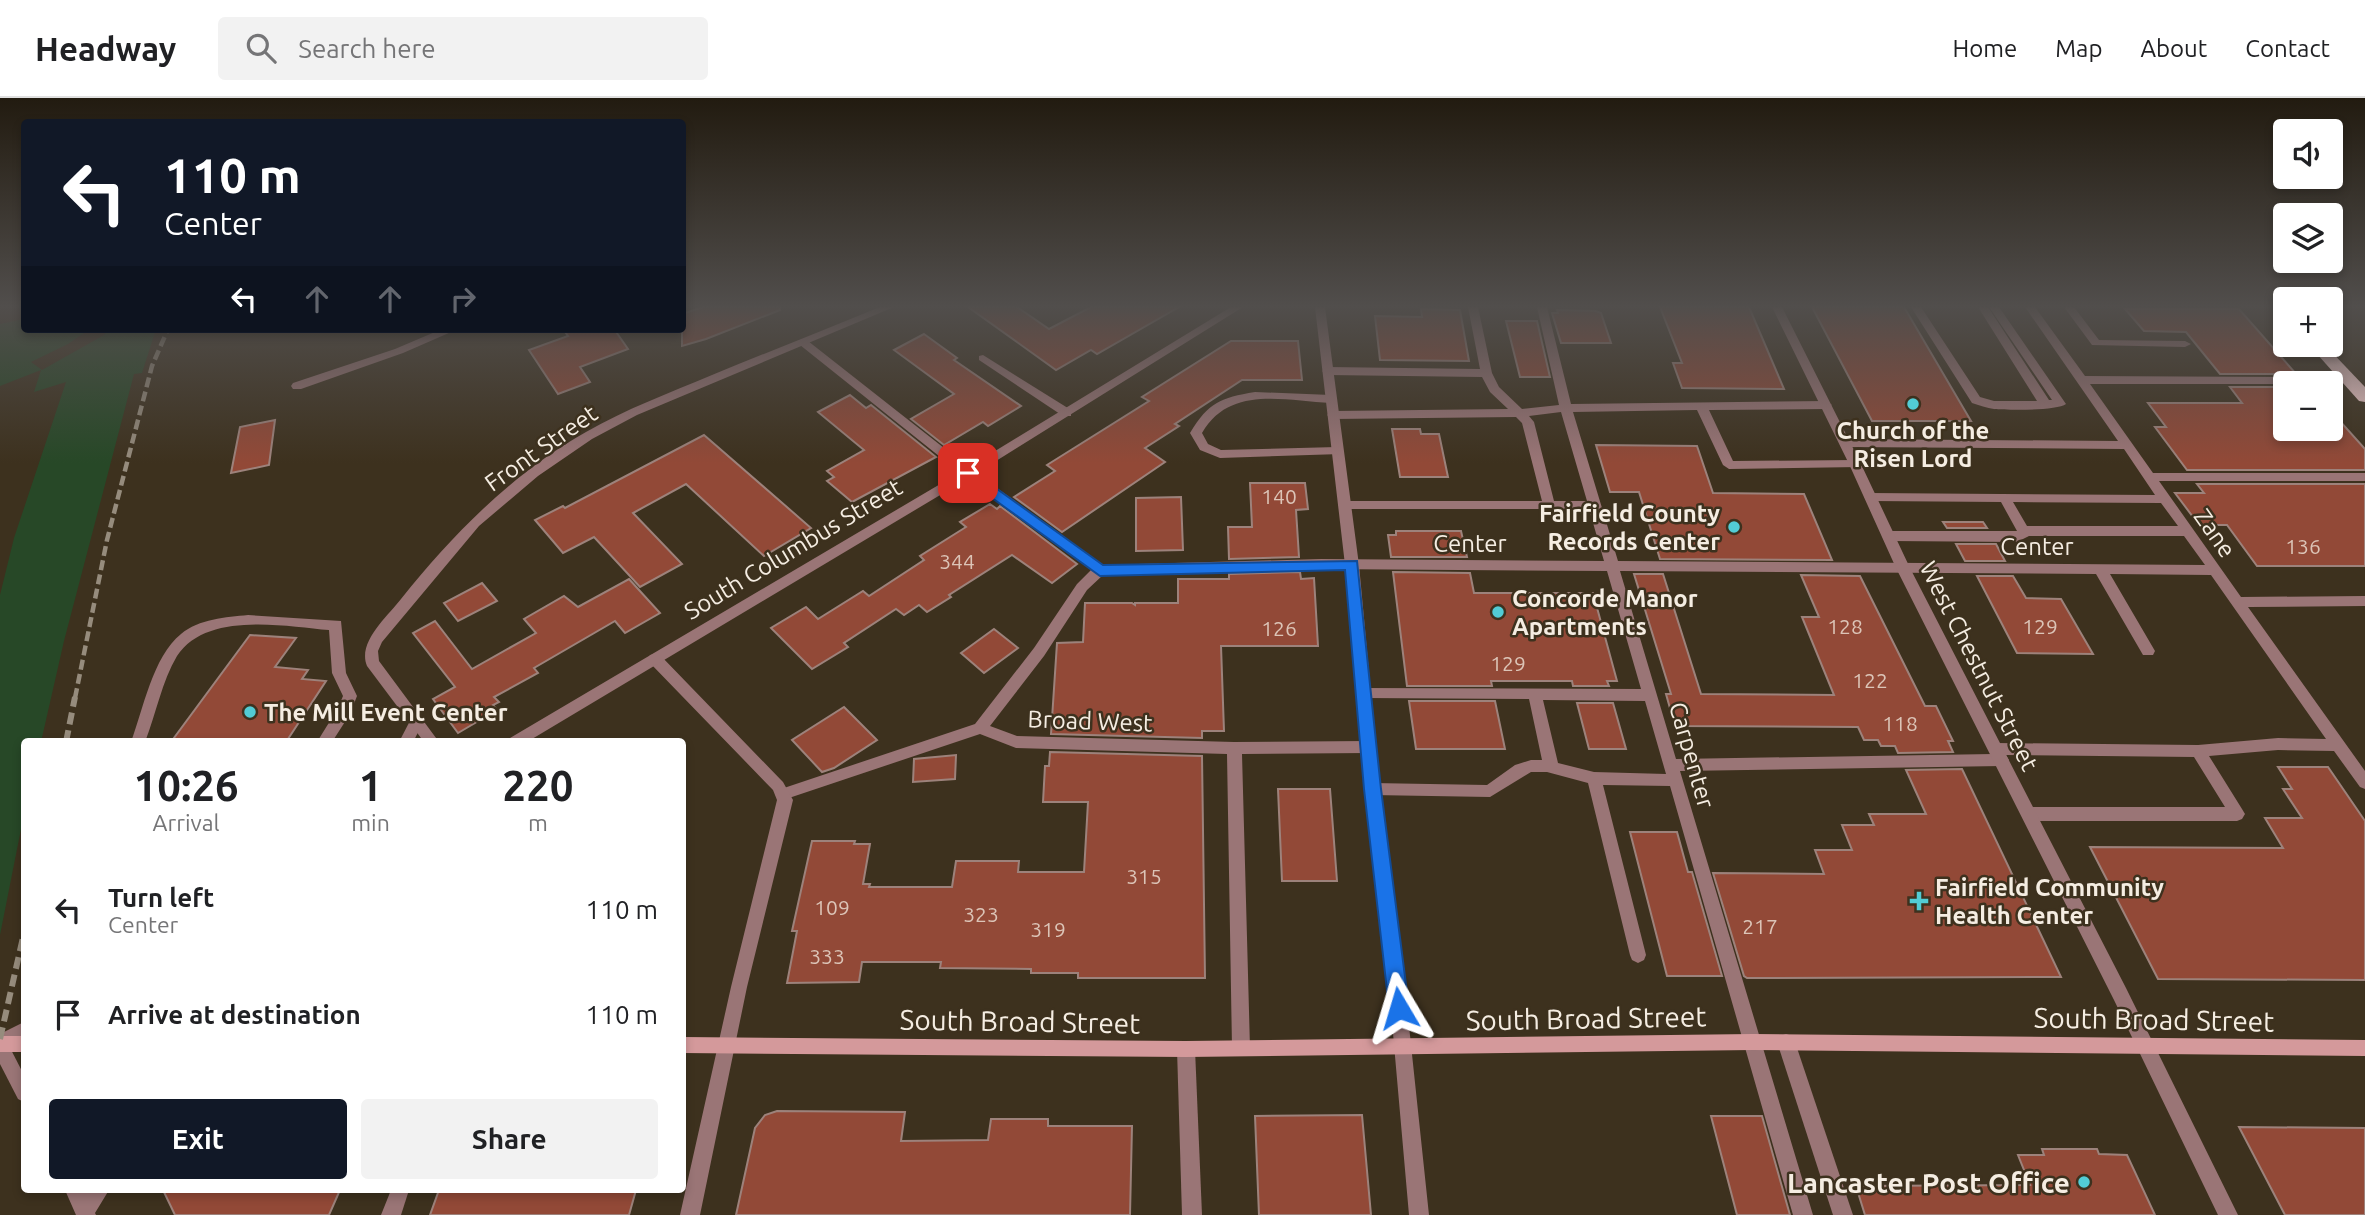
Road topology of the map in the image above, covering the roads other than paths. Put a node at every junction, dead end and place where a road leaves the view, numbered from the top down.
1 (375, 359) edge
2 (764, 359) edge
3 (824, 359) edge
4 (985, 359) edge
5 (1154, 359) edge
6 (1327, 359) edge
7 (1483, 359) edge
8 (1554, 359) edge
9 (1803, 359) edge
10 (1950, 359) edge
11 (2017, 359) edge
12 (2029, 359) edge
13 (2066, 359) edge
14 (2330, 359) edge
15 (1328, 371) junction
16 (1486, 373) junction
17 (2081, 380) junction
18 (2273, 380) edge
19 (297, 386) dead end
20 (2365, 397) edge
21 (1331, 399) junction
22 (1826, 405) junction
23 (2046, 405) junction
24 (1701, 406) junction
25 (1566, 408) junction
26 (1067, 413) junction
27 (1520, 413) junction
28 (1333, 415) junction
29 (1845, 443) junction
30 (2126, 445) junction
31 (1337, 451) junction
32 (1855, 464) junction
33 (968, 473) junction
34 (2149, 477) junction
35 (2365, 477) edge
36 (1870, 497) junction
37 (2004, 498) junction
38 (2164, 499) junction
39 (1344, 505) junction
40 (1549, 505) junction
41 (1595, 505) junction
42 (2023, 531) junction
43 (2186, 531) junction
44 (1889, 537) junction
45 (1352, 565) junction
46 (1613, 566) junction
47 (1903, 568) junction
48 (2100, 569) junction
49 (1100, 570) junction
50 (2214, 570) junction
51 (2365, 601) edge
52 (2236, 602) junction
53 (2148, 651) dead end
54 (655, 659) junction
55 (1363, 692) junction
56 (1535, 694) junction
57 (1651, 695) junction
58 (417, 721) junction
59 (980, 728) junction
60 (140, 738) edge
61 (327, 738) edge
62 (408, 738) edge
63 (429, 738) edge
64 (522, 738) edge
65 (2338, 746) junction
66 (1368, 747) junction
67 (1234, 748) junction
68 (2199, 751) junction
69 (1999, 755) junction
70 (1550, 766) junction
71 (1673, 773) junction
72 (1594, 778) junction
73 (2365, 783) edge
74 (1372, 789) junction
75 (783, 794) junction
76 (2029, 814) junction
77 (1638, 955) dead end
78 (21, 1032) edge
79 (1753, 1042) junction
80 (1786, 1042) junction
81 (21, 1044) edge
82 (0, 1045) edge
83 (686, 1045) edge
84 (2144, 1045) junction
85 (727, 1046) junction
86 (1403, 1047) junction
87 (1241, 1048) junction
88 (2365, 1048) edge
89 (1186, 1049) junction
90 (21, 1087) edge
91 (75, 1193) edge
92 (98, 1193) edge
93 (399, 1193) edge
94 (85, 1213) edge
95 (391, 1215) edge
96 (690, 1215) edge
97 (1192, 1215) edge
98 (1419, 1215) edge
99 (1803, 1215) edge
100 (1843, 1215) edge
101 (2228, 1215) edge

1 - 19 street
2 - 58 street, Front Street
3 - 33 street
4 - 26 street
5 - 26 street, South Columbus Street
6 - 15 street
7 - 16 street
8 - 25 street, Carpenter
9 - 22 street, West Chestnut Street
10 - 23 street
11 - 23 street
12 - 23 street
13 - 17 street, Zane
14 - 20 highway
15 - 16 street
15 - 21 street
16 - 27 street
17 - 18 street
17 - 30 street, Zane
21 - 28 street
21 - 31 street
22 - 24 street
22 - 29 street, West Chestnut Street
24 - 25 street
24 - 32 street
25 - 27 street
25 - 41 street, Carpenter
26 - 33 street, South Columbus Street
27 - 28 street
27 - 40 street
28 - 31 street
29 - 30 street
29 - 32 street, West Chestnut Street
30 - 34 street, Zane
31 - 39 street
32 - 36 street, West Chestnut Street
33 - 49 street
33 - 54 street, South Columbus Street
34 - 35 street
34 - 38 street, Zane
36 - 37 street
36 - 44 street, West Chestnut Street
37 - 38 street
37 - 42 street
38 - 43 street, Zane
39 - 40 street
39 - 45 street
40 - 41 street
41 - 46 street, Carpenter
42 - 43 street
42 - 44 street
43 - 50 street, Zane
44 - 47 street, West Chestnut Street
45 - 46 street, Center
45 - 49 street, Center
45 - 55 street
46 - 47 street, Center
46 - 57 street, Carpenter
47 - 48 street, Center
47 - 69 street, West Chestnut Street
48 - 50 street, Center
48 - 53 street
49 - 59 street
50 - 52 street, Zane
51 - 52 street
52 - 65 street, Zane
54 - 64 street, South Columbus Street
54 - 75 street
55 - 56 street
55 - 66 street
56 - 57 street
56 - 70 street
57 - 71 street, Carpenter
58 - 62 street
58 - 63 street, Front Street
59 - 67 street, Broad West
59 - 75 street
60 - 61 street
65 - 68 street
65 - 73 street, Zane
66 - 67 street, Broad West
66 - 74 street
67 - 87 street
68 - 69 street
68 - 76 street
69 - 71 street
69 - 76 street, West Chestnut Street
70 - 72 street
70 - 74 street
71 - 72 street
71 - 79 street, Carpenter
72 - 77 street
74 - 86 street
75 - 85 street
76 - 84 street, West Chestnut Street
78 - 82 street
79 - 80 main road, South Broad Street
79 - 86 main road, South Broad Street
79 - 99 street, Carpenter
80 - 84 main road, South Broad Street
80 - 100 street
81 - 82 main road
82 - 90 street
83 - 85 main road, South Broad Street
84 - 88 main road, South Broad Street
84 - 101 street, West Chestnut Street
85 - 89 main road, South Broad Street
85 - 96 street
86 - 87 main road, South Broad Street
86 - 98 street
87 - 89 main road, South Broad Street
89 - 97 street
91 - 94 street
92 - 94 street
93 - 95 street

